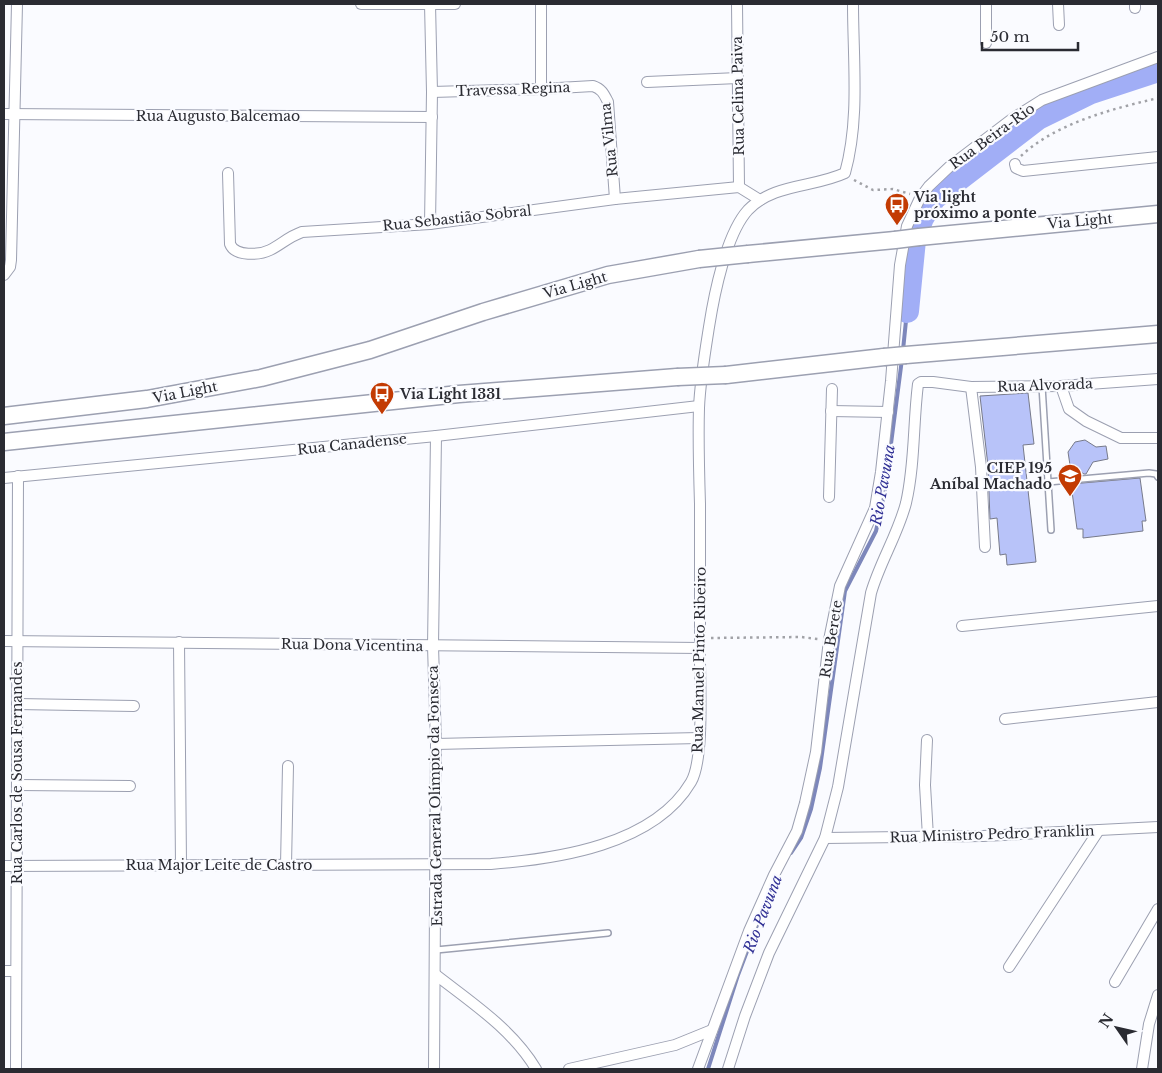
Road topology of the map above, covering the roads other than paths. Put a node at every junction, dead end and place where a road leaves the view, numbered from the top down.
1 (17, 4) edge
2 (361, 4) edge
3 (430, 4) edge
4 (455, 4) edge
5 (541, 4) edge
6 (737, 4) edge
7 (853, 4) edge
8 (986, 4) edge
9 (1058, 4) edge
10 (1059, 24) dead end
11 (986, 43) dead end
12 (1158, 57) edge
13 (738, 78) junction
14 (647, 82) dead end
15 (594, 86) joint
16 (541, 89) junction
17 (432, 92) junction
18 (4, 114) edge
19 (15, 114) junction
20 (432, 118) junction
21 (1158, 157) edge
22 (1015, 164) road end
23 (228, 173) dead end
24 (739, 187) junction
25 (920, 198) joint
26 (615, 199) junction
27 (760, 200) junction
28 (1158, 214) edge
29 (430, 224) junction
30 (4, 275) edge
31 (1158, 334) edge
32 (1158, 379) edge
33 (1042, 386) junction
34 (1061, 386) junction
35 (972, 387) junction
36 (832, 389) dead end
37 (699, 406) junction
38 (831, 411) junction
39 (888, 412) junction
40 (4, 416) edge
41 (436, 436) junction
42 (1158, 438) edge
43 (4, 442) edge
44 (18, 476) junction
45 (4, 478) edge
46 (1158, 478) edge
47 (1048, 482) junction
48 (829, 497) dead end
49 (1051, 530) dead end
50 (984, 547) dead end
51 (1158, 606) edge
52 (962, 626) dead end
53 (17, 640) junction
54 (4, 641) edge
55 (179, 642) junction
56 (700, 643) junction
57 (433, 646) junction
58 (1158, 702) edge
59 (17, 704) junction
60 (134, 706) dead end
61 (1005, 719) dead end
62 (699, 738) junction
63 (927, 740) dead end
64 (436, 744) junction
65 (288, 766) dead end
66 (18, 785) junction
67 (130, 786) dead end
68 (1158, 827) edge
69 (1099, 830) junction
70 (928, 837) junction
71 (825, 838) junction
72 (286, 864) junction
73 (435, 864) junction
74 (182, 865) junction
75 (4, 866) edge
76 (16, 866) junction
77 (1158, 909) edge
78 (608, 933) dead end
79 (436, 950) junction
80 (1009, 967) dead end
81 (4, 971) edge
82 (16, 971) junction
83 (436, 975) junction
84 (1115, 982) dead end
85 (1158, 995) edge
86 (712, 1030) junction
87 (16, 1069) edge
88 (434, 1069) edge
89 (536, 1069) edge
90 (569, 1069) edge
91 (698, 1069) edge
92 (728, 1069) edge
93 (1142, 1069) edge

1 - 19 street
2 - 3 street
3 - 4 street
3 - 17 street
5 - 16 street
6 - 13 street, Rua Celina Paiva
7 - 27 street
8 - 11 street
9 - 10 street
12 - 25 street, Rua Beira-Rio
13 - 14 street
13 - 24 street, Rua Celina Paiva
15 - 16 street, Travessa Regina
15 - 26 street, Rua Vilma
16 - 17 street, Travessa Regina
17 - 20 street
18 - 19 street, Rua Augusto Balcemao
19 - 20 street, Rua Augusto Balcemao
19 - 30 street
20 - 29 street
21 - 22 street
23 - 29 street, Rua Sebastião Sobral
24 - 26 street, Rua Sebastião Sobral
24 - 27 street
25 - 39 street, Rua Berete
26 - 29 street, Rua Sebastião Sobral
27 - 37 street, Rua Manuel Pinto Ribeiro
28 - 40 main road, Via Light, bridge
31 - 43 main road, Via Light, bridge
32 - 34 street, Rua Alvorada
33 - 34 street, Rua Alvorada
33 - 35 street, Rua Alvorada
33 - 47 lane
34 - 42 street
35 - 50 street
35 - 71 street, Rua Alvorada
36 - 38 street
37 - 41 street, Rua Canadense
37 - 56 street, Rua Manuel Pinto Ribeiro
38 - 39 street
38 - 48 street
39 - 86 street, Rua Berete
41 - 44 street, Rua Canadense
41 - 57 street, Estrada General Olímpio da Fonseca
44 - 45 street, Rua Canadense
44 - 53 street, Rua Carlos de Sousa Fernandes
46 - 47 lane
47 - 49 lane
51 - 52 street
53 - 54 street, Rua Dona Vicentina
53 - 55 street, Rua Dona Vicentina
53 - 59 street, Rua Carlos de Sousa Fernandes
55 - 57 street, Rua Dona Vicentina
55 - 74 street
56 - 57 street, Rua Dona Vicentina
56 - 62 street, Rua Manuel Pinto Ribeiro
57 - 64 street, Estrada General Olímpio da Fonseca
58 - 61 street
59 - 60 street
59 - 66 street, Rua Carlos de Sousa Fernandes
62 - 64 street
62 - 73 street, Rua Manuel Pinto Ribeiro
63 - 70 street
64 - 73 street, Estrada General Olímpio da Fonseca
65 - 72 street
66 - 67 street
66 - 76 street, Rua Carlos de Sousa Fernandes
68 - 69 street, Rua Ministro Pedro Franklin
69 - 70 street, Rua Ministro Pedro Franklin
69 - 80 street
70 - 71 street, Rua Ministro Pedro Franklin
71 - 92 street
72 - 73 street, Rua Major Leite de Castro
72 - 74 street, Rua Major Leite de Castro
73 - 79 street, Estrada General Olímpio da Fonseca
74 - 76 street, Rua Major Leite de Castro
75 - 76 street, Rua Major Leite de Castro
76 - 82 street, Rua Carlos de Sousa Fernandes
77 - 84 street
78 - 79 lane
79 - 83 street, Estrada General Olímpio da Fonseca
81 - 82 street
82 - 87 street, Rua Carlos de Sousa Fernandes
83 - 88 street, Estrada General Olímpio da Fonseca
83 - 89 street
85 - 93 street
86 - 90 street
86 - 91 street, Rua Berete

